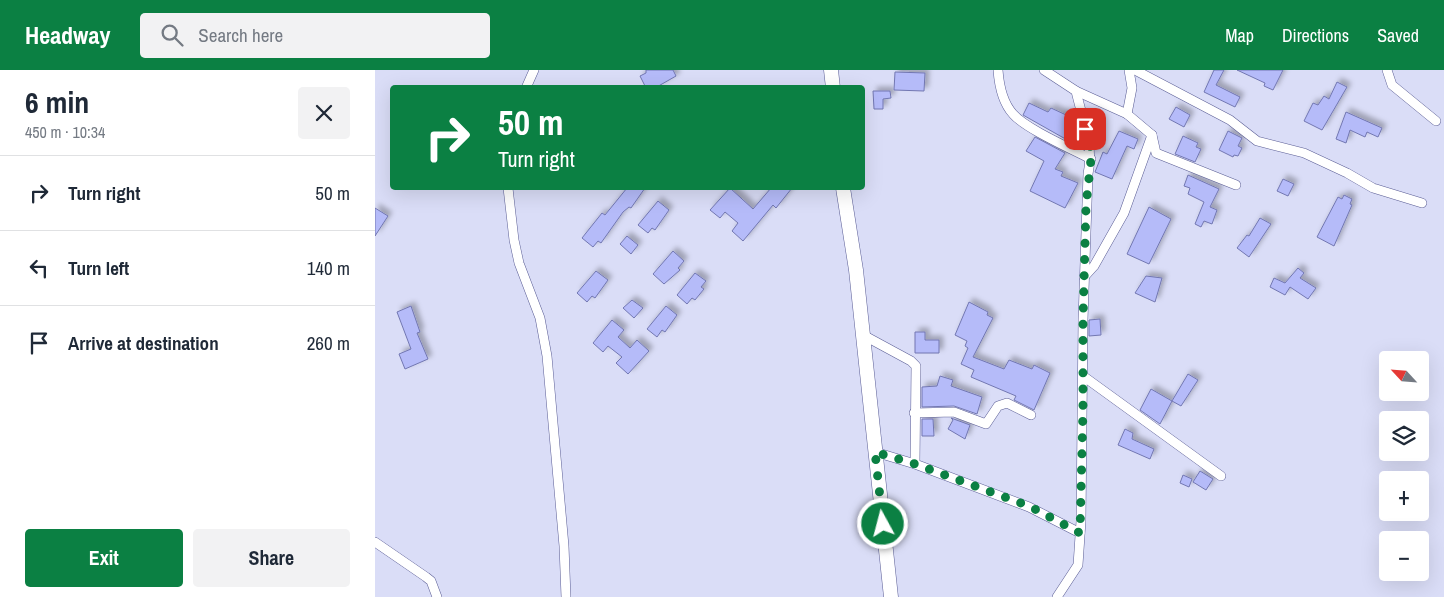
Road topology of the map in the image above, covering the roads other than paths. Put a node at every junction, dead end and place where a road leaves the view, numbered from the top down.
1 (534, 70) edge
2 (831, 70) edge
3 (998, 70) edge
4 (1043, 70) edge
5 (1129, 70) edge
6 (1135, 70) edge
7 (1387, 70) edge
8 (527, 85) edge
9 (833, 85) edge
10 (1076, 91) junction
11 (1127, 114) junction
12 (1435, 121) dead end
13 (1152, 135) junction
14 (1091, 159) junction
15 (1236, 185) dead end
16 (508, 190) edge
17 (843, 190) edge
18 (1422, 203) dead end
19 (1084, 277) junction
20 (863, 335) junction
21 (1083, 376) junction
22 (914, 413) junction
23 (1031, 415) dead end
24 (875, 452) junction
25 (915, 464) junction
26 (1221, 476) dead end
27 (1080, 533) junction
28 (375, 542) edge
29 (437, 597) edge
30 (566, 597) edge
31 (891, 597) edge
32 (1057, 597) edge

1 - 8 street
2 - 9 main road
3 - 14 street
4 - 10 street
5 - 11 street
6 - 18 street
7 - 12 street
10 - 11 street
10 - 14 street
11 - 13 street
13 - 15 street
13 - 19 street
14 - 19 street
16 - 30 street
17 - 20 main road
19 - 21 street
20 - 22 street
20 - 24 main road
21 - 26 street
21 - 27 street
22 - 23 street
22 - 25 street
24 - 25 street
24 - 31 main road
25 - 27 street
27 - 32 street
28 - 29 street

